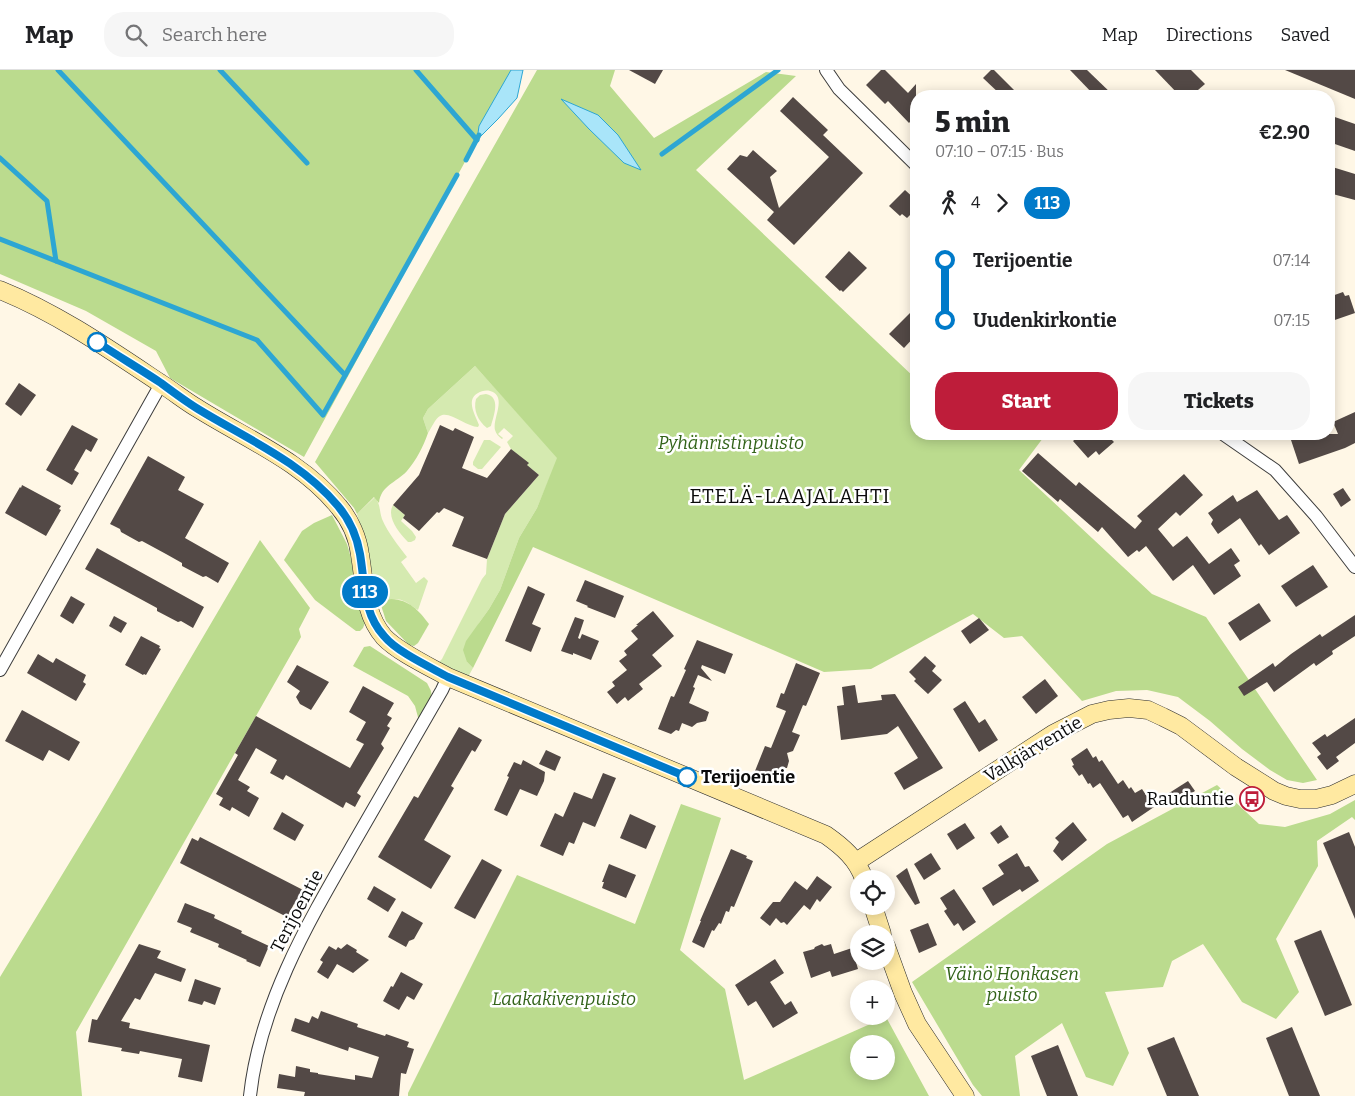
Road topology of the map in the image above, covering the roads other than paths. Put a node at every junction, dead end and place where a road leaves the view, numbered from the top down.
1 (826, 70) edge
2 (910, 159) edge
3 (0, 290) edge
4 (161, 384) junction
5 (1232, 440) edge
6 (1355, 567) edge
7 (0, 670) edge
8 (448, 677) junction
9 (1355, 784) edge
10 (856, 862) junction
11 (860, 870) edge
12 (895, 970) edge
13 (250, 1096) edge
14 (965, 1096) edge

1 - 2 street
3 - 4 street
4 - 7 street
4 - 8 street
5 - 6 street
8 - 10 street
8 - 13 street, Terijoentie
9 - 10 street, Valkjärventie
10 - 11 street
12 - 14 street

